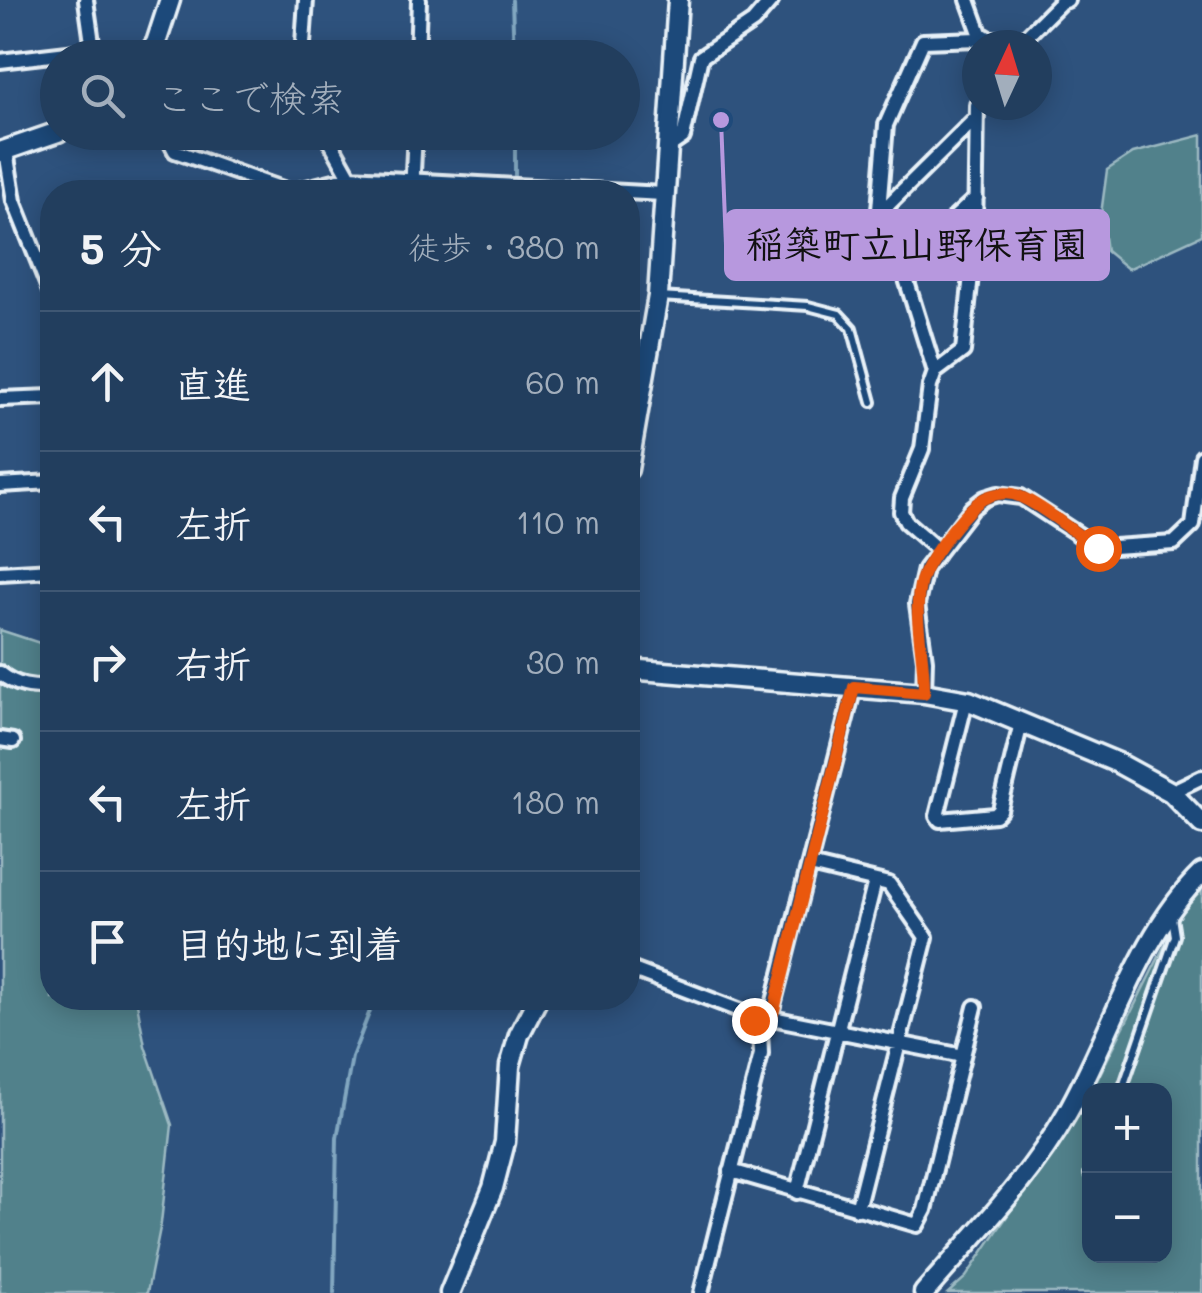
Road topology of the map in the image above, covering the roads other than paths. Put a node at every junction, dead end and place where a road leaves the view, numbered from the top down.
1 (86, 0) edge
2 (170, 0) edge
3 (306, 0) edge
4 (419, 0) edge
5 (678, 0) edge
6 (772, 0) edge
7 (968, 0) edge
8 (1067, 0) edge
9 (976, 30) edge
10 (1032, 30) edge
11 (962, 39) edge
12 (92, 40) edge
13 (159, 40) edge
14 (303, 40) edge
15 (418, 40) edge
16 (40, 58) edge
17 (0, 61) edge
18 (969, 120) edge
19 (977, 120) edge
20 (40, 138) edge
21 (667, 148) junction
22 (174, 150) edge
23 (335, 150) edge
24 (413, 150) edge
25 (3, 151) edge
26 (350, 177) junction
27 (254, 180) edge
28 (338, 180) edge
29 (371, 180) edge
30 (412, 180) edge
31 (640, 193) edge
32 (663, 194) junction
33 (976, 198) junction
34 (880, 214) junction
35 (40, 266) edge
36 (902, 266) junction
37 (658, 296) junction
38 (935, 372) junction
39 (640, 387) edge
40 (40, 397) edge
41 (0, 399) edge
42 (872, 402) dead end
43 (1202, 457) edge
44 (40, 483) edge
45 (0, 485) edge
46 (938, 550) junction
47 (40, 571) edge
48 (0, 573) edge
49 (640, 670) edge
50 (0, 673) edge
51 (854, 687) junction
52 (40, 688) edge
53 (924, 693) junction
54 (966, 701) junction
55 (1021, 723) junction
56 (1202, 777) edge
57 (1171, 792) junction
58 (1202, 824) edge
59 (810, 866) junction
60 (1202, 873) edge
61 (875, 880) junction
62 (1169, 911) junction
63 (640, 973) edge
64 (975, 1007) dead end
65 (532, 1010) edge
66 (772, 1018) junction
67 (760, 1029) junction
68 (838, 1030) junction
69 (900, 1042) junction
70 (963, 1056) junction
71 (1124, 1083) edge
72 (731, 1170) junction
73 (796, 1192) junction
74 (858, 1209) junction
75 (450, 1293) edge
76 (701, 1293) edge
77 (924, 1293) edge

1 - 12 street
2 - 13 street
3 - 14 street
4 - 15 street
5 - 21 street
6 - 21 street
7 - 9 street
8 - 10 street
11 - 34 street
16 - 17 street
18 - 34 street
19 - 33 street
20 - 25 street
21 - 32 street
22 - 27 street
23 - 26 street
24 - 30 street
25 - 35 street
26 - 28 street
26 - 29 street
31 - 32 street
32 - 37 street
33 - 36 street
33 - 38 street
34 - 36 street
36 - 38 street
37 - 39 street
37 - 42 lane
38 - 46 street
40 - 41 street
43 - 46 street
44 - 45 street
46 - 53 street
47 - 48 street
49 - 51 street
50 - 52 street
51 - 53 street
51 - 59 street
53 - 54 street
54 - 55 street
54 - 55 street
55 - 57 street
56 - 57 street
57 - 58 street
59 - 61 street
59 - 66 street
60 - 62 street
61 - 68 street
61 - 69 street
62 - 71 lane
62 - 77 street
63 - 67 street
64 - 70 street
65 - 75 street
66 - 67 street
66 - 68 street
67 - 72 street
68 - 69 street
68 - 73 street
69 - 70 street
69 - 74 street
70 - 74 street
72 - 73 street
72 - 76 street
73 - 74 street

